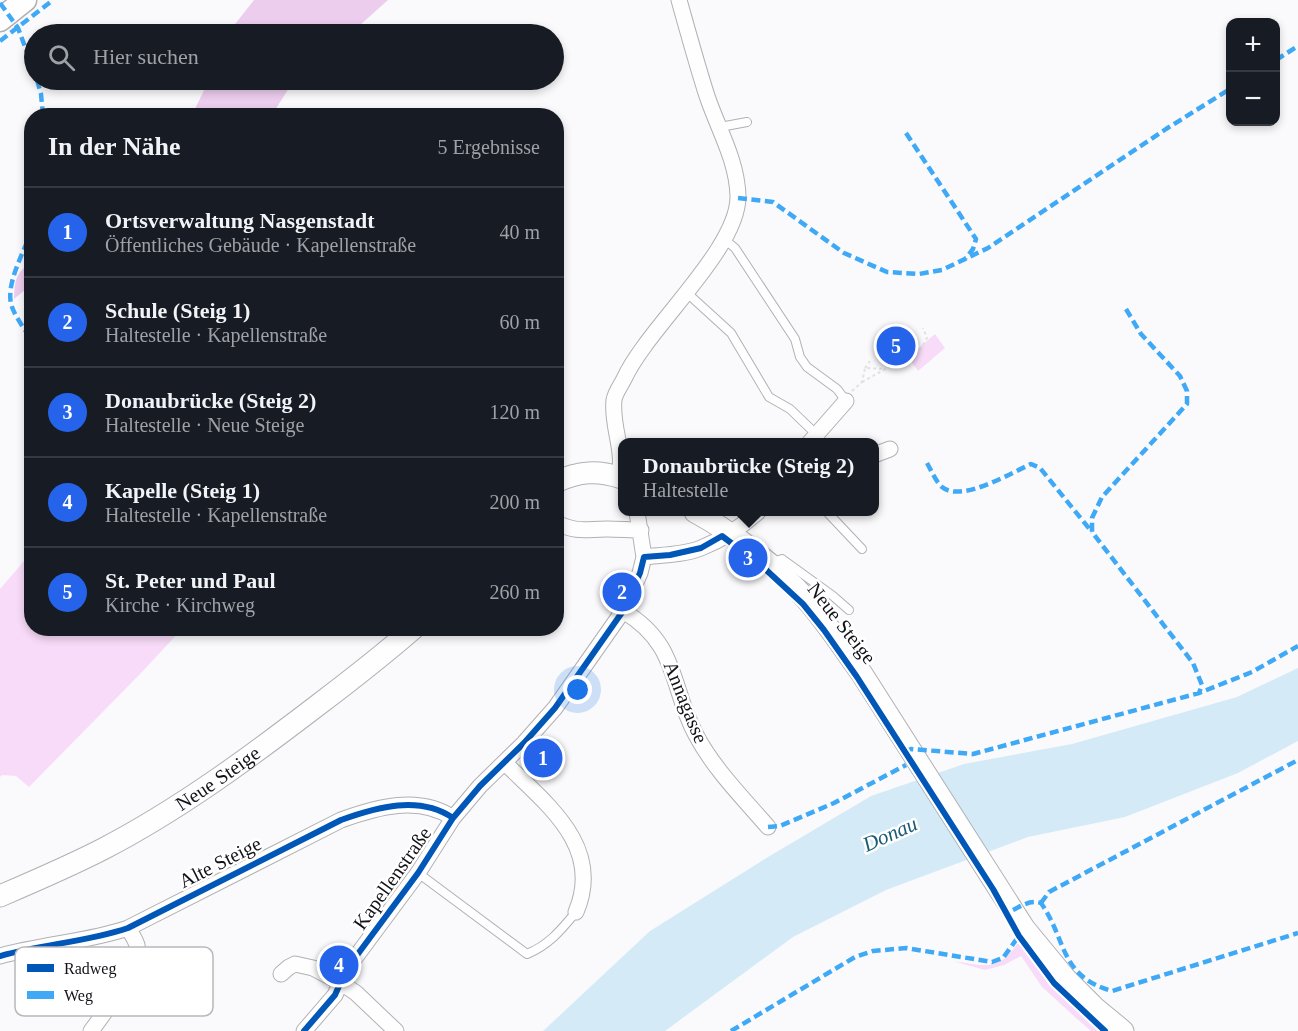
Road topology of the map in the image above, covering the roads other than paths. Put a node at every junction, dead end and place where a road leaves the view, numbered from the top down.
1 (25, 0) edge
2 (679, 0) edge
3 (0, 20) edge
4 (747, 122) dead end
5 (720, 127) junction
6 (724, 239) junction
7 (686, 292) junction
8 (846, 401) joint
9 (618, 438) edge
10 (813, 438) edge
11 (815, 438) edge
12 (890, 449) dead end
13 (879, 453) edge
14 (618, 477) edge
15 (564, 478) edge
16 (638, 516) edge
17 (701, 516) edge
18 (753, 516) edge
19 (831, 516) edge
20 (564, 526) edge
21 (641, 530) junction
22 (729, 533) junction
23 (862, 549) dead end
24 (644, 557) junction
25 (767, 563) junction
26 (849, 610) dead end
27 (623, 611) junction
28 (405, 636) edge
29 (505, 763) junction
30 (453, 818) junction
31 (768, 827) dead end
32 (418, 873) junction
33 (0, 896) edge
34 (576, 912) joint
35 (128, 928) junction
36 (32, 947) edge
37 (137, 947) edge
38 (15, 952) edge
39 (0, 956) edge
40 (281, 974) dead end
41 (340, 982) junction
42 (102, 1016) edge
43 (91, 1031) edge
44 (304, 1031) edge
45 (396, 1031) edge
46 (1123, 1031) edge

1 - 3 main road
2 - 5 street
4 - 5 lane
5 - 6 street
6 - 7 street
6 - 8 lane
7 - 9 street
7 - 10 lane
8 - 11 street
12 - 13 street
14 - 15 main road
16 - 21 street, Kapellenstraße
17 - 22 main road, Neue Steige
18 - 22 street
19 - 23 lane
20 - 21 street
21 - 24 street, Kapellenstraße
22 - 24 street
22 - 25 main road, Neue Steige
24 - 27 street, Kapellenstraße
25 - 26 lane
25 - 46 main road, Neue Steige
27 - 29 street, Kapellenstraße
27 - 31 street, Annagasse
28 - 33 main road, Neue Steige
29 - 30 street, Kapellenstraße
29 - 34 street
30 - 32 street, Kapellenstraße
30 - 35 street, Alte Steige
32 - 34 lane
32 - 41 street, Kapellenstraße
35 - 36 street, Alte Steige
35 - 37 street
38 - 39 street, Alte Steige
40 - 41 street
41 - 44 street, Kapellenstraße
41 - 45 street
42 - 43 street

